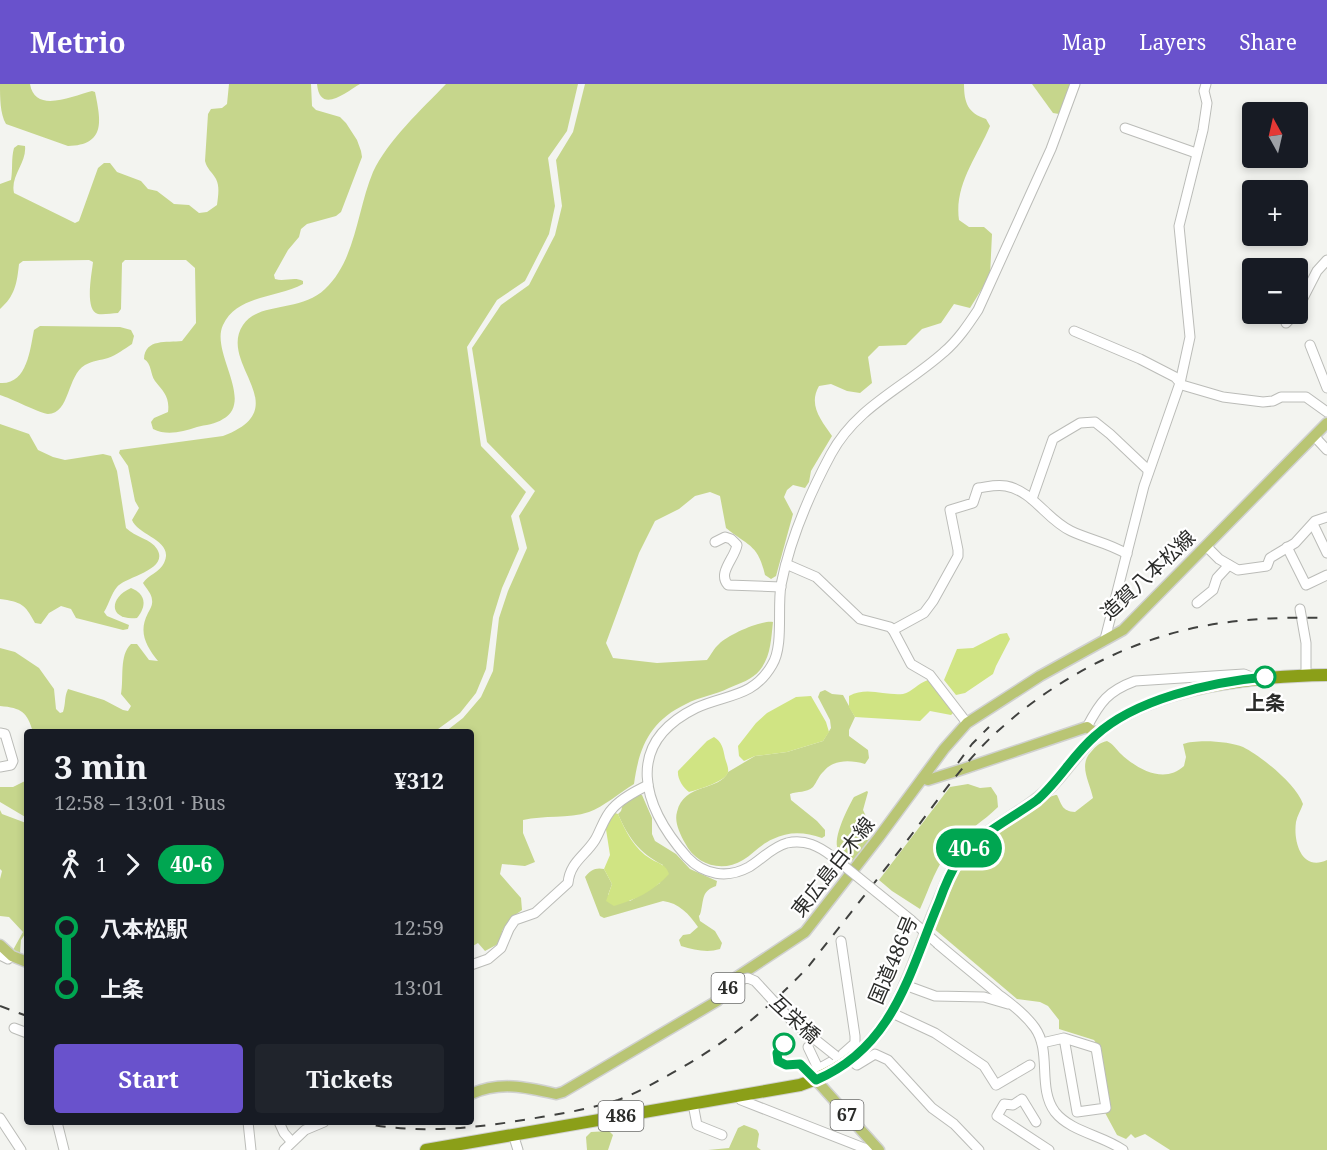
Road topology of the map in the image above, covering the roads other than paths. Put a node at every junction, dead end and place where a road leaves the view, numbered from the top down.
1 (1075, 84) edge
2 (1206, 84) edge
3 (1125, 128) dead end
4 (1197, 153) junction
5 (1327, 260) edge
6 (1308, 289) edge
7 (1074, 331) dead end
8 (1310, 345) dead end
9 (1180, 383) junction
10 (1327, 388) edge
11 (1327, 412) edge
12 (1327, 423) edge
13 (1314, 436) junction
14 (1327, 450) edge
15 (1148, 473) junction
16 (1032, 499) junction
17 (1327, 517) edge
18 (1313, 524) junction
19 (715, 542) dead end
20 (1206, 546) junction
21 (1287, 548) junction
22 (1327, 553) edge
23 (1127, 554) junction
24 (786, 564) junction
25 (1229, 565) junction
26 (1327, 575) edge
27 (781, 587) junction
28 (1197, 603) dead end
29 (1300, 609) dead end
30 (893, 630) junction
31 (1105, 639) junction
32 (1306, 675) junction
33 (1327, 675) edge
34 (1254, 678) junction
35 (967, 723) junction
36 (1092, 731) junction
37 (0, 733) edge
38 (0, 767) edge
39 (923, 778) junction
40 (648, 784) junction
41 (841, 941) dead end
42 (0, 945) edge
43 (0, 955) edge
44 (12, 956) junction
45 (24, 961) edge
46 (474, 964) edge
47 (905, 985) junction
48 (725, 995) junction
49 (1012, 1005) junction
50 (892, 1013) junction
51 (14, 1028) dead end
52 (24, 1033) edge
53 (1064, 1038) junction
54 (1042, 1043) junction
55 (808, 1047) dead end
56 (842, 1058) junction
57 (1030, 1065) dead end
58 (812, 1075) junction
59 (474, 1093) edge
60 (738, 1096) junction
61 (693, 1104) junction
62 (0, 1118) edge
63 (1036, 1122) dead end
64 (58, 1125) edge
65 (248, 1125) edge
66 (280, 1125) edge
67 (316, 1125) edge
68 (513, 1134) junction
69 (722, 1136) dead end
70 (844, 1141) junction
71 (291, 1142) junction
72 (1110, 1147) edge
73 (21, 1150) edge
74 (64, 1150) edge
75 (251, 1150) edge
76 (284, 1150) edge
77 (426, 1150) edge
78 (519, 1150) edge
79 (839, 1150) edge
80 (869, 1150) edge
81 (879, 1150) edge
82 (979, 1150) edge
83 (1048, 1150) edge
84 (1123, 1150) edge

1 - 24 street
2 - 4 street
3 - 4 street
4 - 9 street
5 - 6 street
7 - 9 street
8 - 10 street
9 - 11 street
9 - 15 street
12 - 13 main road, 造賀八本松線
13 - 14 street
13 - 20 main road, 造賀八本松線
15 - 16 street
15 - 23 street
16 - 23 street
16 - 30 street
17 - 18 street
18 - 21 street
18 - 22 street
19 - 27 street
20 - 25 street
20 - 31 main road, 造賀八本松線
21 - 25 street
21 - 26 street
23 - 31 street
24 - 27 street
24 - 30 street
25 - 28 street
27 - 40 street
29 - 32 street
30 - 35 street
31 - 35 main road, 造賀八本松線
32 - 33 highway, 国道486号 / 486
32 - 34 highway, 国道486号 / 486
34 - 36 highway, 国道486号 / 486
34 - 36 street
35 - 39 main road, 造賀八本松線
36 - 39 main road
36 - 47 highway, 国道486号 / 486
37 - 38 street
39 - 48 main road, 東広島白木線 / 46
40 - 46 street
40 - 49 street, bridge
41 - 56 street
42 - 44 main road
43 - 44 street
44 - 45 main road
47 - 49 street
47 - 50 highway, 国道486号 / 486
48 - 56 street, 互栄橋, bridge
48 - 59 main road, 東広島白木線 / 46
49 - 54 street
50 - 56 highway, 国道486号 / 486
50 - 57 street
51 - 52 street
53 - 53 street
53 - 54 street
54 - 72 street
55 - 56 street
56 - 58 highway, 国道486号 / 486
56 - 82 street
58 - 60 highway, 国道486号 / 486
58 - 81 main road, 67
60 - 61 highway, 国道486号 / 486
60 - 70 street
61 - 68 highway, 国道486号 / 486
61 - 69 street
62 - 73 street
63 - 83 street
64 - 74 street
65 - 75 street
66 - 71 street
67 - 71 street
68 - 77 highway, 国道486号 / 486
68 - 78 street
70 - 79 street
70 - 80 street
71 - 76 street
72 - 84 street

